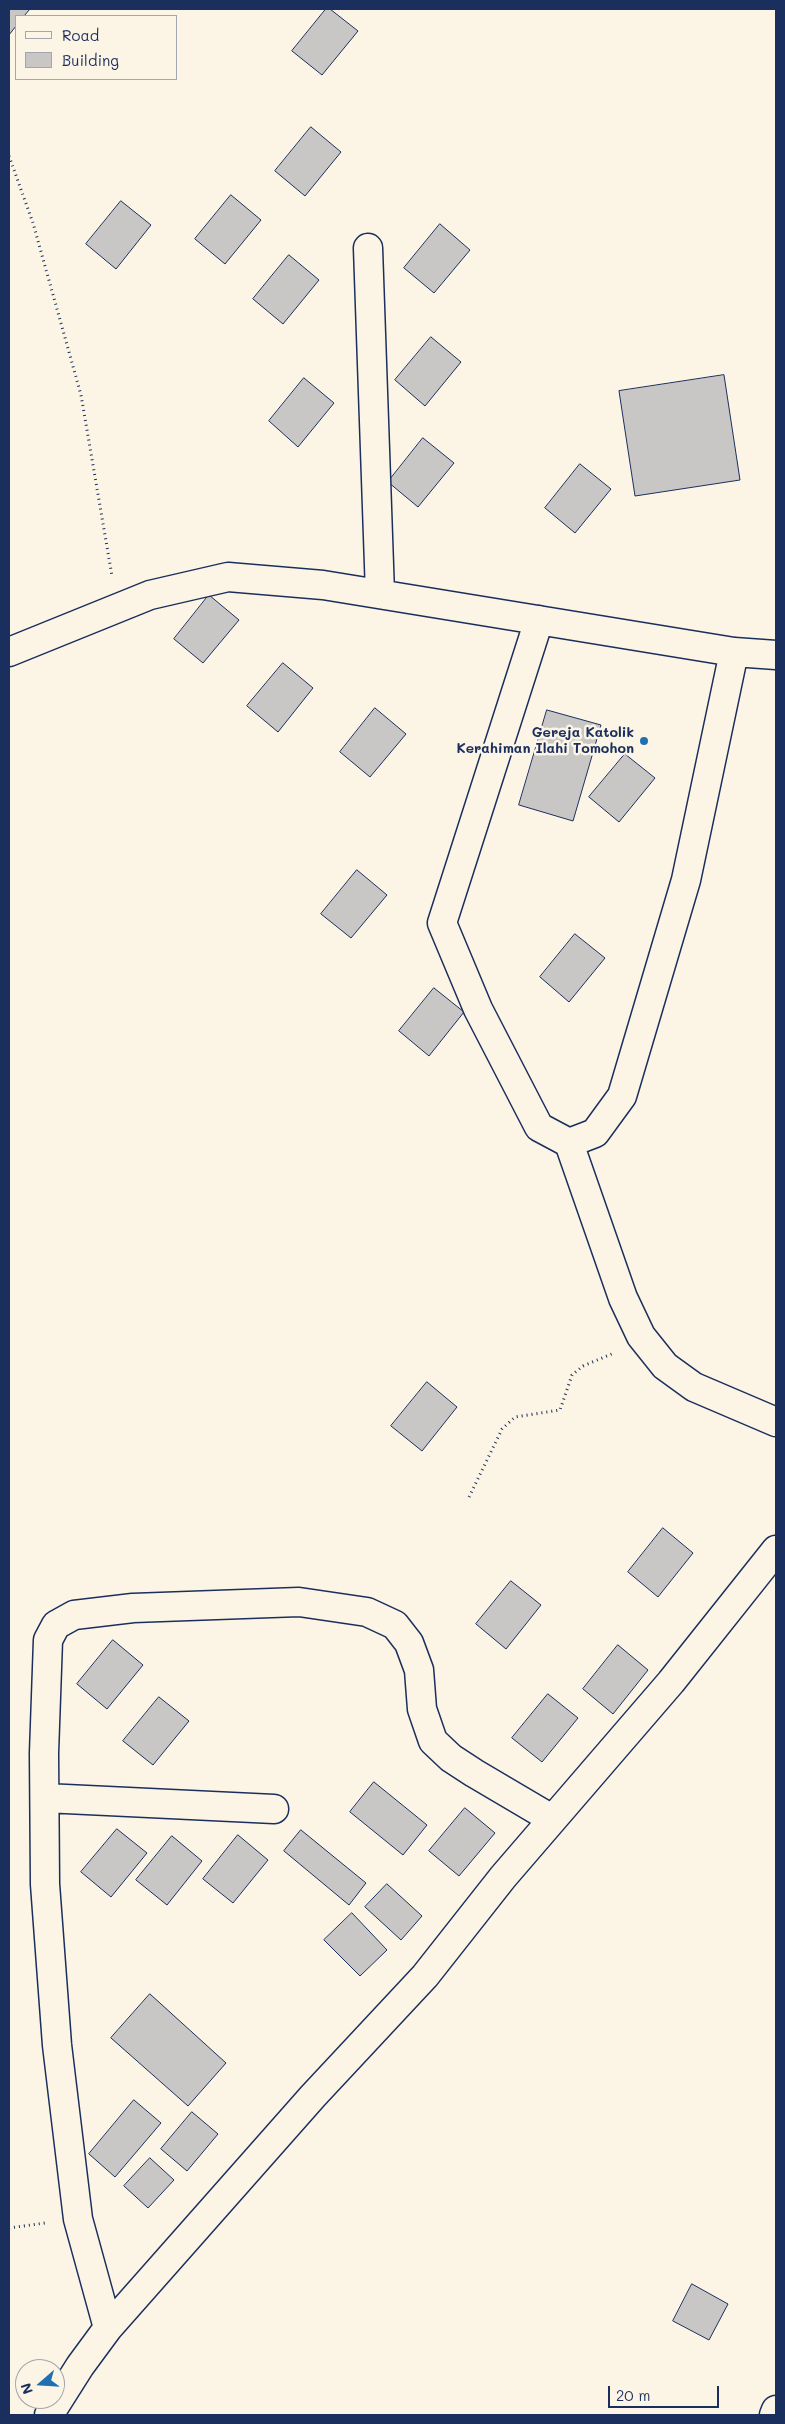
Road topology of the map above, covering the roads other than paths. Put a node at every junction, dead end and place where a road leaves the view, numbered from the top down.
1 (368, 248) dead end
2 (380, 594) junction
3 (539, 620) junction
4 (9, 652) edge
5 (734, 652) junction
6 (776, 655) edge
7 (569, 1143) junction
8 (776, 1422) edge
9 (776, 1550) edge
10 (46, 1798) junction
11 (274, 1809) dead end
12 (552, 1819) junction
13 (108, 2328) junction
14 (776, 2410) edge
15 (49, 2415) edge
16 (774, 2415) edge

1 - 2 main road
2 - 3 main road
2 - 4 main road
3 - 5 main road
3 - 7 main road
5 - 6 main road
5 - 7 main road
7 - 8 main road
9 - 12 main road
10 - 11 main road
10 - 12 main road
10 - 13 main road
12 - 13 main road
13 - 15 main road
14 - 16 main road

